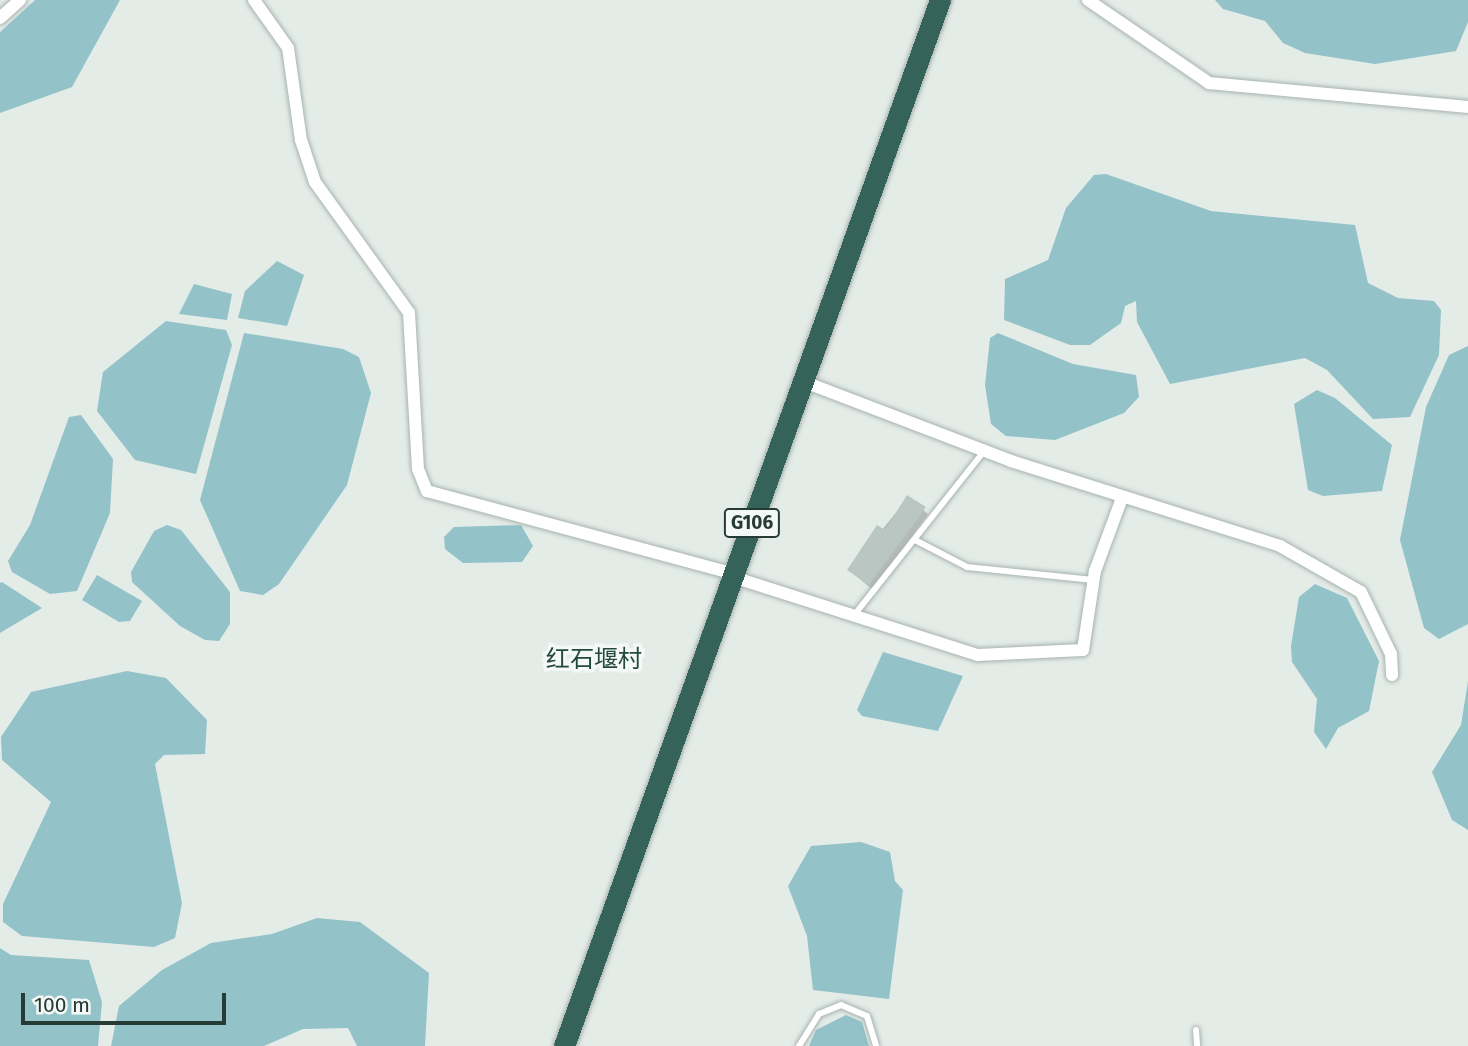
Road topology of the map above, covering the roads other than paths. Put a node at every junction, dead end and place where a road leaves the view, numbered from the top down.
1 (20, 0) edge
2 (254, 0) edge
3 (940, 0) edge
4 (1088, 0) edge
5 (0, 18) edge
6 (1468, 107) edge
7 (803, 381) junction
8 (984, 451) junction
9 (1122, 498) junction
10 (915, 540) junction
11 (734, 576) junction
12 (1093, 580) junction
13 (855, 614) junction
14 (1392, 675) dead end
15 (1196, 1030) dead end
16 (564, 1046) edge
17 (799, 1046) edge
18 (876, 1046) edge
19 (1197, 1046) edge

1 - 5 street
2 - 11 street
3 - 7 highway, G106
4 - 6 street
7 - 8 street
7 - 11 highway, G106
8 - 9 street
8 - 10 lane
9 - 12 street
9 - 14 street
10 - 12 lane
10 - 13 lane
11 - 13 street
11 - 16 highway, G106
12 - 13 street
15 - 19 lane
17 - 18 lane

